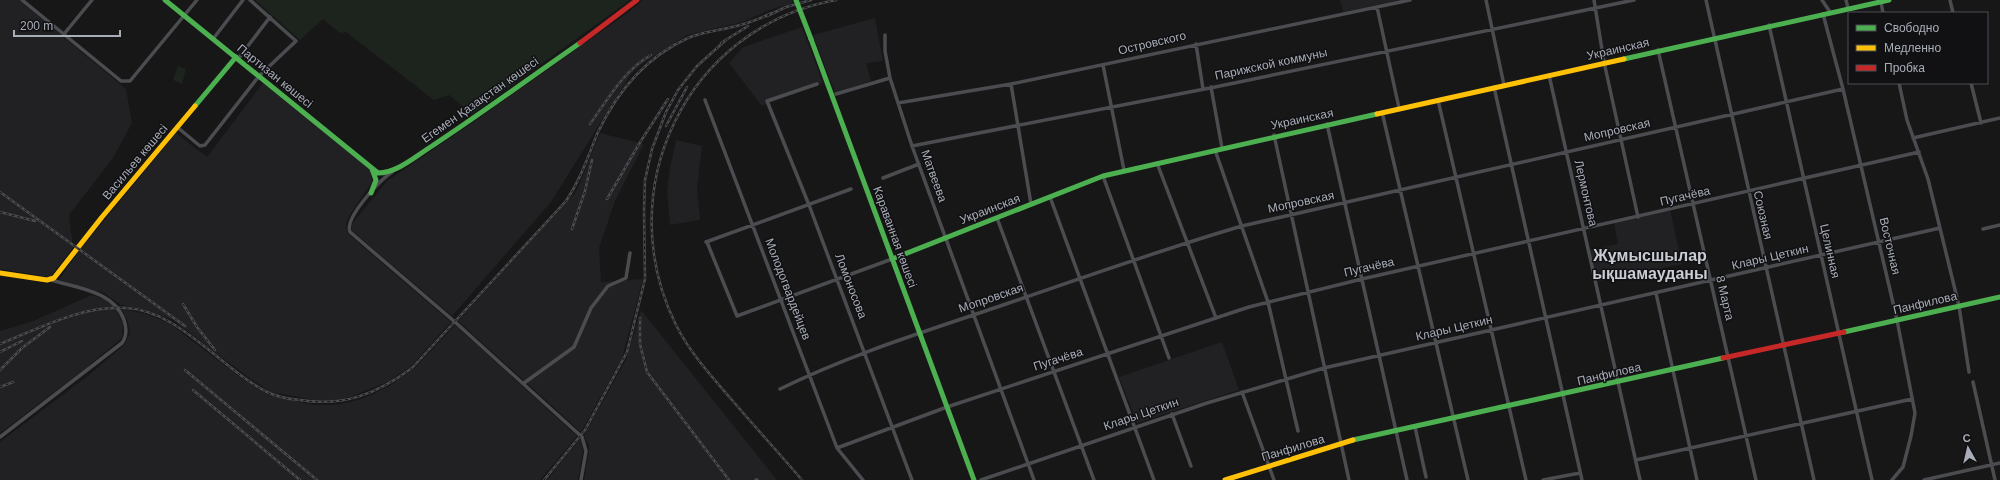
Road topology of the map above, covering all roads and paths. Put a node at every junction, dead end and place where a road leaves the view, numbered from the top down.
1 (22, 0) edge
2 (92, 0) edge
3 (165, 0) edge
4 (197, 0) edge
5 (243, 0) edge
6 (250, 0) edge
7 (637, 0) edge
8 (796, 0) edge
9 (1410, 0) edge
10 (1486, 0) edge
11 (1594, 0) edge
12 (1634, 0) edge
13 (1706, 0) edge
14 (1822, 0) edge
15 (1846, 0) edge
16 (1889, 0) edge
17 (1950, 0) edge
18 (1881, 2) junction
19 (1377, 7) junction
20 (1596, 8) junction
21 (1848, 8) junction
22 (1830, 12) junction
23 (1883, 12) edge
24 (1953, 12) edge
25 (1823, 14) junction
26 (184, 16) junction
27 (270, 17) junction
28 (1769, 25) junction
29 (1492, 29) junction
30 (64, 34) junction
31 (885, 35) dead end
32 (1715, 37) junction
33 (213, 38) junction
34 (1196, 44) junction
35 (1386, 50) junction
36 (1658, 50) junction
37 (237, 58) junction
38 (1604, 62) junction
39 (1102, 65) junction
40 (1549, 75) junction
41 (259, 76) junction
42 (890, 78) junction
43 (817, 84) dead end
44 (1011, 84) junction
45 (1899, 84) edge
46 (1971, 84) edge
47 (1504, 85) junction
48 (1494, 87) junction
49 (1211, 88) junction
50 (1203, 89) junction
51 (1843, 89) junction
52 (836, 94) dead end
53 (705, 100) dead end
54 (1438, 100) junction
55 (898, 102) junction
56 (1786, 102) junction
57 (1111, 106) junction
58 (1399, 108) junction
59 (1382, 112) junction
60 (1731, 114) junction
61 (2000, 118) edge
62 (1981, 122) junction
63 (1327, 124) junction
64 (1018, 125) junction
65 (177, 127) junction
66 (1676, 127) junction
67 (1274, 135) junction
68 (1914, 138) junction
69 (1621, 140) junction
70 (912, 146) junction
71 (1222, 148) junction
72 (1215, 150) junction
73 (1566, 152) junction
74 (1918, 152) junction
75 (1157, 163) junction
76 (919, 164) junction
77 (1511, 165) junction
78 (1861, 166) junction
79 (371, 168) junction
80 (396, 169) junction
81 (1124, 170) junction
82 (1103, 176) junction
83 (1456, 177) junction
84 (883, 178) dead end
85 (1804, 179) junction
86 (851, 189) dead end
87 (1400, 189) junction
88 (371, 192) junction
89 (1748, 192) junction
90 (1050, 197) junction
91 (1346, 203) junction
92 (1031, 204) junction
93 (809, 205) junction
94 (1694, 205) junction
95 (1290, 214) junction
96 (1638, 217) junction
97 (997, 218) junction
98 (753, 225) junction
99 (2000, 225) edge
100 (1242, 226) junction
101 (1940, 228) junction
102 (1584, 230) junction
103 (1983, 230) dead end
104 (946, 237) junction
105 (1187, 242) junction
106 (1528, 242) junction
107 (1879, 242) junction
108 (630, 253) dead end
109 (1474, 254) junction
110 (1821, 255) junction
111 (892, 259) junction
112 (1134, 261) junction
113 (1418, 267) junction
114 (1765, 268) junction
115 (0, 273) edge
116 (837, 279) junction
117 (1080, 279) junction
118 (1362, 279) junction
119 (51, 280) junction
120 (1711, 280) junction
121 (1307, 292) junction
122 (1656, 293) junction
123 (1027, 297) junction
124 (2000, 297) edge
125 (780, 300) junction
126 (1268, 302) junction
127 (1601, 305) junction
128 (1959, 306) junction
129 (973, 315) junction
130 (1216, 318) junction
131 (1545, 318) junction
132 (1897, 320) junction
133 (1491, 330) junction
134 (920, 333) junction
135 (1838, 333) junction
136 (1161, 336) junction
137 (1436, 342) junction
138 (1783, 345) junction
139 (865, 353) junction
140 (1108, 353) junction
141 (1379, 355) junction
142 (1728, 357) junction
143 (1169, 358) dead end
144 (1324, 368) junction
145 (1673, 370) junction
146 (1054, 371) junction
147 (1969, 372) dead end
148 (810, 375) junction
149 (1286, 378) junction
150 (1618, 382) junction
151 (1973, 382) dead end
152 (524, 384) junction
153 (780, 389) dead end
154 (1000, 389) junction
155 (1242, 392) junction
156 (1563, 394) junction
157 (1912, 399) junction
158 (1509, 406) junction
159 (947, 407) junction
160 (1856, 411) junction
161 (1172, 414) junction
162 (1454, 418) junction
163 (1801, 424) junction
164 (893, 427) junction
165 (1135, 427) junction
166 (1415, 427) junction
167 (1298, 431) dead end
168 (1396, 431) junction
169 (1746, 436) junction
170 (0, 437) edge
171 (1341, 443) junction
172 (1081, 445) junction
173 (837, 448) junction
174 (1690, 448) junction
175 (1636, 460) junction
176 (2000, 463) edge
177 (1028, 464) junction
178 (1992, 465) junction
179 (1191, 466) dead end
180 (1269, 466) junction
181 (1580, 473) junction
182 (1426, 477) dead end
183 (581, 480) edge
184 (863, 480) edge
185 (912, 480) edge
186 (974, 480) edge
187 (981, 480) edge
188 (1034, 480) edge
189 (1094, 480) edge
190 (1154, 480) edge
191 (1225, 480) edge
192 (1274, 480) edge
193 (1349, 480) edge
194 (1407, 480) edge
195 (1468, 480) edge
196 (1526, 480) edge
197 (1543, 480) edge
198 (1582, 480) edge
199 (1640, 480) edge
200 (1697, 480) edge
201 (1756, 480) edge
202 (1814, 480) edge
203 (1872, 480) edge
204 (1892, 480) edge
205 (1924, 480) edge
206 (1995, 480) edge

1 - 30 street
2 - 30 street
3 - 26 street, Партизан көшесі
4 - 26 street
5 - 33 street
6 - 27 street
7 - 80 street, Егемен Қазақстан көшесі
8 - 111 street, Караванная көшесі, bridge
9 - 19 street, Островского
10 - 29 street
11 - 20 street
12 - 20 street, Парижской коммуны
13 - 32 street, Союзная
14 - 22 street
15 - 21 street
16 - 18 street, Украинская
17 - 24 street
18 - 21 street, Украинская
18 - 23 street
19 - 34 street, Островского
19 - 35 street
20 - 29 street, Парижской коммуны
20 - 38 street
21 - 22 street, Украинская
22 - 25 street, Украинская
25 - 28 street, Украинская
25 - 51 street, Восточная
26 - 30 street
26 - 33 street, Партизан көшесі
27 - 37 street, Васильев көшесі
27 - 41 street
28 - 32 street, Украинская
28 - 56 street, Целинная
29 - 35 street, Парижской коммуны
29 - 47 street
31 - 42 street, Матвеева
32 - 36 street, Украинская
32 - 60 street, Союзная
33 - 37 street, Партизан көшесі
34 - 39 street, Островского
34 - 50 street
35 - 49 street, Парижской коммуны
35 - 58 street
36 - 38 street, Украинская
36 - 66 street, 8 Марта
37 - 41 street, Партизан көшесі
37 - 65 street, Васильев көшесі
38 - 40 street, Украинская
38 - 69 street
39 - 44 street, Островского
39 - 57 street
40 - 47 street, Украинская
40 - 73 street, Лермонтова
41 - 65 street
41 - 79 street, Партизан көшесі
42 - 52 street
42 - 55 street, Матвеева
43 - 93 street, Ломоносова
44 - 55 street, Островского
44 - 64 street
45 - 68 street
46 - 62 street
47 - 48 street, Украинская
48 - 54 street, Украинская
48 - 77 street
49 - 50 street, Парижской коммуны
49 - 71 street
50 - 57 street, Парижской коммуны
51 - 56 street, Мопровская
51 - 78 street, Восточная
53 - 98 street, Молодогвардейцев
54 - 58 street, Украинская
54 - 83 street
55 - 70 street, Матвеева
56 - 60 street, Мопровская
56 - 85 street, Целинная
57 - 64 street, Парижской коммуны
57 - 81 street
58 - 59 street, Украинская
59 - 63 street, Украинская
59 - 87 street
60 - 66 street, Мопровская
60 - 89 street, Союзная
61 - 62 street
62 - 68 street
63 - 67 street, Украинская
63 - 91 street
64 - 70 street, Парижской коммуны
64 - 92 street
65 - 119 street, Васильев көшесі
66 - 69 street, Мопровская
66 - 94 street, 8 Марта
67 - 71 street, Украинская
67 - 95 street
68 - 74 street
69 - 73 street, Мопровская
69 - 96 street
70 - 76 street, Матвеева
71 - 72 street, Украинская
72 - 75 street, Украинская
72 - 100 street
73 - 77 street, Мопровская
73 - 102 street, Лермонтова
74 - 78 street, Пугачёва
74 - 101 street
75 - 81 street, Украинская
75 - 105 street
76 - 84 street
76 - 104 street, Матвеева
77 - 83 street, Мопровская
77 - 106 street
78 - 85 street, Пугачёва
78 - 107 street, Восточная
79 - 80 street
79 - 88 street
80 - 88 street, Егемен Қазақстан көшесі
81 - 82 street, Украинская
82 - 90 street, Украинская
82 - 112 street
83 - 87 street, Мопровская
83 - 109 street
85 - 89 street, Пугачёва
85 - 110 street, Целинная
86 - 93 street
87 - 91 street, Мопровская
87 - 113 street
88 - 152 street, Егемен Қазақстан көшесі
89 - 94 street, Пугачёва
89 - 114 street, Союзная
90 - 92 street, Украинская
90 - 117 street
91 - 95 street, Мопровская
91 - 118 street
92 - 97 street, Украинская
93 - 98 street
93 - 116 street, Ломоносова
94 - 96 street, Пугачёва
94 - 120 street, 8 Марта
95 - 100 street, Мопровская
95 - 121 street
96 - 102 street, Пугачёва
97 - 104 street, Украинская
97 - 123 street
98 - 125 street, Молодогвардейцев
98 - 125 street, Украинская
99 - 103 street
100 - 105 street, Мопровская
100 - 126 street
101 - 107 street, Клары Цеткин
101 - 128 street
102 - 106 street, Пугачёва
102 - 127 street, Лермонтова
104 - 111 street, Украинская
104 - 129 street, Матвеева
105 - 112 street, Мопровская
105 - 130 street
106 - 109 street, Пугачёва
106 - 131 street
107 - 110 street, Клары Цеткин
107 - 132 street, Восточная
108 - 152 street
109 - 113 street, Пугачёва
109 - 133 street
110 - 114 street, Клары Цеткин
110 - 135 street, Целинная
111 - 116 street, Украинская
111 - 134 street, Караванная көшесі
112 - 117 street, Мопровская
112 - 136 street
113 - 118 street, Пугачёва
113 - 137 street
114 - 120 street, Клары Цеткин
114 - 138 street, Союзная
115 - 119 street
116 - 125 street, Украинская
116 - 139 street, Ломоносова
117 - 123 street, Мопровская
117 - 140 street
118 - 121 street, Пугачёва
118 - 141 street
119 - 170 street
120 - 122 street, Клары Цеткин
120 - 142 street, 8 Марта
121 - 126 street, Пугачёва
121 - 144 street
122 - 127 street, Клары Цеткин
122 - 145 street
123 - 129 street, Мопровская
123 - 146 street
124 - 128 street, Панфилова
125 - 148 street, Молодогвардейцев
126 - 130 street, Пугачёва
126 - 149 street
127 - 131 street, Клары Цеткин
127 - 150 street, Лермонтова
128 - 132 street, Панфилова
128 - 147 street
129 - 134 street, Мопровская
129 - 154 street, Матвеева
130 - 136 street, Пугачёва
131 - 133 street, Клары Цеткин
131 - 156 street
132 - 135 street, Панфилова
132 - 157 street, Восточная
133 - 137 street, Клары Цеткин
133 - 158 street
134 - 139 street, Мопровская
134 - 159 street, Караванная көшесі
135 - 138 street, Панфилова
135 - 160 street, Целинная
136 - 140 street, Пугачёва
136 - 143 street
137 - 141 street, Клары Цеткин
137 - 162 street
138 - 142 street, Панфилова
138 - 163 street, Союзная
139 - 148 street, Мопровская
139 - 164 street, Ломоносова
140 - 146 street, Пугачёва
140 - 165 street
141 - 144 street, Клары Цеткин
141 - 168 street
142 - 145 street, Панфилова
142 - 169 street, 8 Марта
144 - 149 street, Клары Цеткин
144 - 171 street
145 - 150 street, Панфилова
145 - 174 street
146 - 154 street, Пугачёва
146 - 172 street
148 - 153 street, Мопровская
148 - 173 street, Молодогвардейцев
149 - 155 street, Клары Цеткин
149 - 167 street
150 - 156 street, Панфилова
150 - 175 street, Лермонтова
151 - 178 street
152 - 183 street
154 - 159 street, Пугачёва
154 - 177 street, Матвеева
155 - 161 street, Клары Цеткин
155 - 180 street
156 - 158 street, Панфилова
156 - 181 street
157 - 160 street
157 - 204 street, Восточная
158 - 162 street, Панфилова
158 - 196 street
159 - 164 street, Пугачёва
159 - 186 street, Караванная көшесі
160 - 163 street
160 - 203 street, Целинная
161 - 165 street, Клары Цеткин
161 - 179 street
162 - 166 street, Панфилова
162 - 195 street
163 - 169 street
163 - 202 street, Союзная
164 - 173 street, Пугачёва
164 - 185 street, Ломоносова
165 - 172 street, Клары Цеткин
165 - 190 street
166 - 168 street, Панфилова
166 - 182 street
168 - 171 street, Панфилова
168 - 194 street
169 - 174 street
169 - 201 street, 8 Марта
171 - 180 street, Панфилова
171 - 193 street
172 - 177 street, Клары Цеткин
172 - 189 street
173 - 184 street, Молодогвардейцев
174 - 175 street
174 - 200 street
175 - 199 street, Лермонтова
176 - 178 street
177 - 187 street, Клары Цеткин
177 - 188 street, Матвеева
178 - 205 street
178 - 206 street
180 - 191 street, Панфилова
180 - 192 street
181 - 197 street
181 - 198 street

